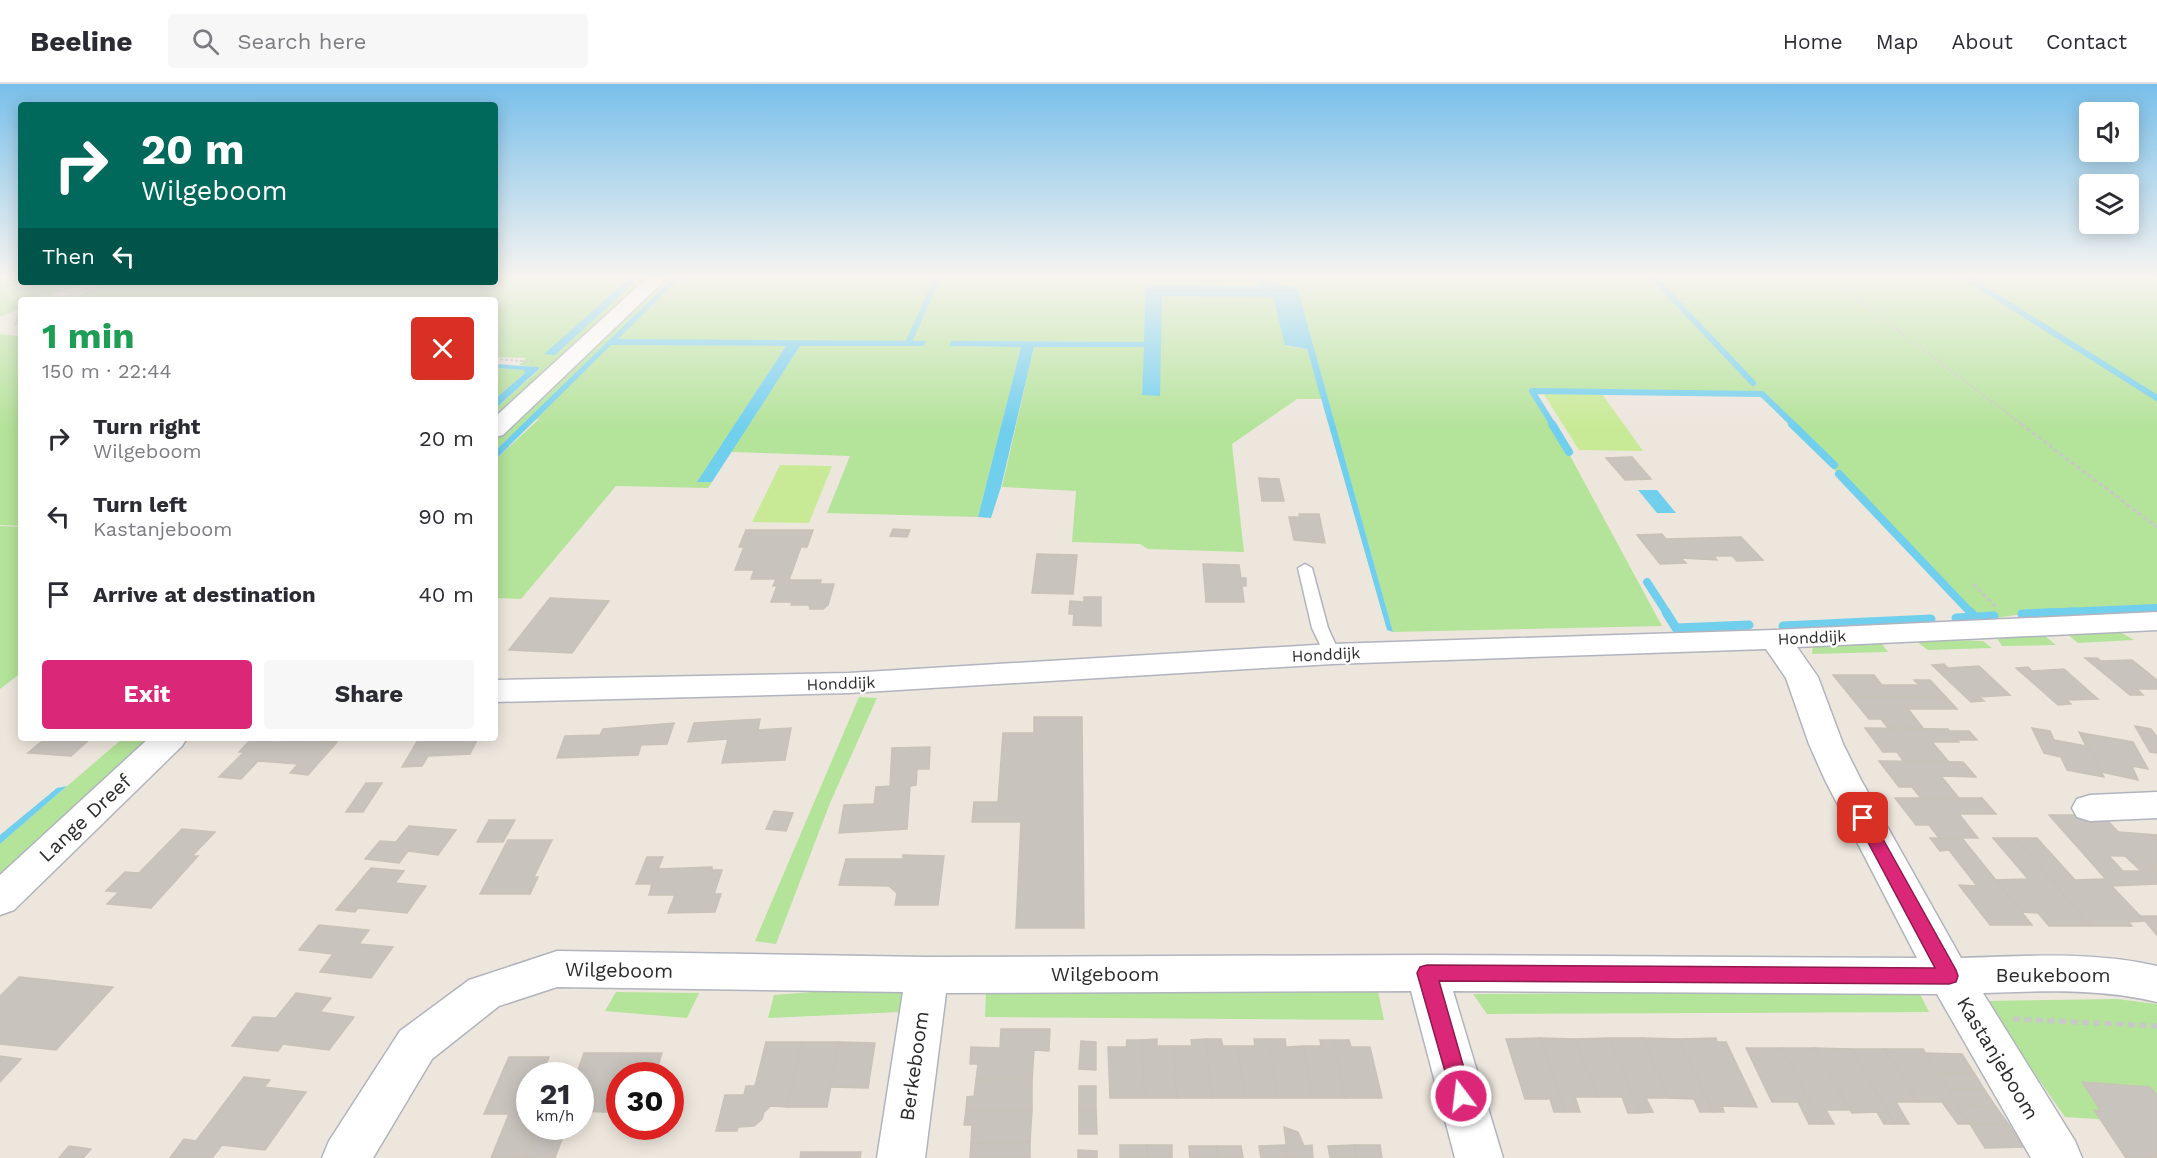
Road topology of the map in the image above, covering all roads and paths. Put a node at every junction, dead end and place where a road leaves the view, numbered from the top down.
1 (605, 327) edge
2 (1893, 327) edge
3 (498, 359) edge
4 (566, 364) junction
5 (498, 427) edge
6 (2157, 527) edge
7 (1305, 568) dead end
8 (2157, 621) edge
9 (1775, 639) junction
10 (1332, 654) junction
11 (498, 691) edge
12 (167, 741) edge
13 (2157, 804) edge
14 (2090, 808) dead end
15 (0, 899) edge
16 (1427, 973) junction
17 (927, 975) junction
18 (1949, 976) junction
19 (2157, 984) edge
20 (1973, 1017) junction
21 (2157, 1026) edge
22 (346, 1158) edge
23 (901, 1158) edge
24 (1479, 1158) edge
25 (2058, 1158) edge

1 - 4 street
2 - 6 path
3 - 4 path
4 - 5 street
7 - 10 lane
8 - 9 street, Honddijk
9 - 10 street, Honddijk
9 - 18 street, Kastanjeboom
10 - 11 street, Honddijk
12 - 15 street, Lange Dreef
13 - 14 street
16 - 17 street, Wilgeboom
16 - 18 street, Wilgeboom
16 - 24 street
17 - 22 street, Wilgeboom
17 - 23 street, Berkeboom
18 - 19 street, Beukeboom
18 - 20 street, Kastanjeboom
20 - 21 path
20 - 25 street, Kastanjeboom

